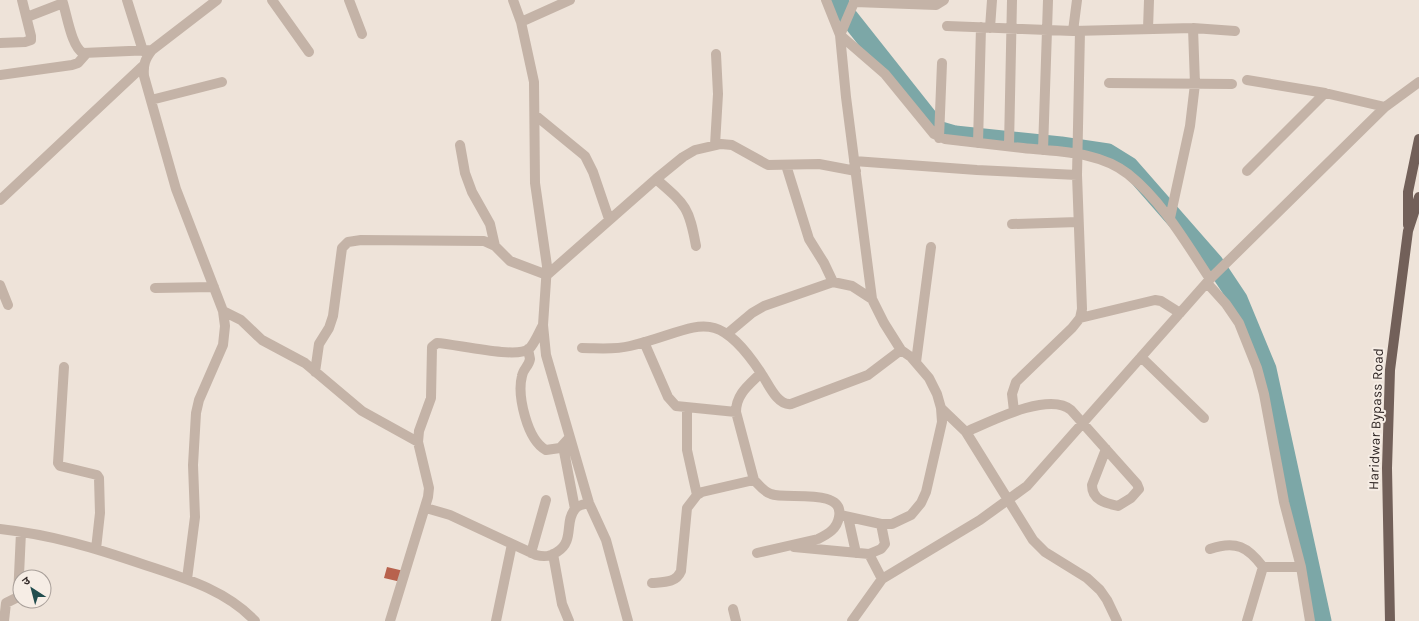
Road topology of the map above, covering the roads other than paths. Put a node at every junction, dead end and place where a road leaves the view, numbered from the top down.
1 (22, 0) edge
2 (127, 0) edge
3 (217, 0) edge
4 (272, 0) edge
5 (349, 0) edge
6 (513, 0) edge
7 (570, 0) edge
8 (826, 0) edge
9 (944, 0) edge
10 (992, 0) edge
11 (1012, 0) edge
12 (1048, 0) edge
13 (1076, 0) edge
14 (1149, 0) edge
15 (62, 2) edge
16 (854, 4) edge
17 (27, 17) junction
18 (521, 22) junction
19 (947, 26) dead end
20 (985, 28) junction
21 (1193, 28) junction
22 (1011, 29) junction
23 (1148, 29) junction
24 (1046, 30) junction
25 (1077, 31) junction
26 (1235, 31) dead end
27 (362, 34) dead end
28 (840, 35) junction
29 (0, 43) edge
30 (147, 51) junction
31 (309, 52) dead end
32 (86, 54) junction
33 (716, 54) dead end
34 (942, 63) dead end
35 (143, 66) junction
36 (0, 75) edge
37 (1247, 80) dead end
38 (222, 82) dead end
39 (1419, 82) edge
40 (1109, 83) dead end
41 (1195, 84) junction
42 (1232, 84) dead end
43 (1325, 93) junction
44 (151, 100) junction
45 (1385, 107) junction
46 (535, 115) junction
47 (939, 138) junction
48 (1419, 139) edge
49 (978, 143) junction
50 (460, 145) dead end
51 (715, 145) junction
52 (1009, 146) junction
53 (1043, 150) junction
54 (1077, 154) junction
55 (786, 165) junction
56 (855, 166) junction
57 (1248, 171) dead end
58 (1077, 174) junction
59 (656, 179) junction
60 (1419, 197) edge
61 (0, 200) edge
62 (1170, 218) junction
63 (609, 219) junction
64 (1078, 222) junction
65 (1012, 224) dead end
66 (1408, 231) junction
67 (495, 246) junction
68 (696, 246) dead end
69 (931, 247) dead end
70 (547, 275) junction
71 (1210, 279) junction
72 (834, 282) junction
73 (0, 285) edge
74 (214, 287) junction
75 (155, 288) dead end
76 (872, 299) junction
77 (8, 305) dead end
78 (223, 311) junction
79 (1180, 313) junction
80 (1080, 318) junction
81 (543, 325) junction
82 (727, 334) junction
83 (644, 342) junction
84 (582, 348) dead end
85 (528, 349) junction
86 (901, 350) junction
87 (1141, 357) junction
88 (916, 362) junction
89 (64, 367) dead end
90 (315, 372) junction
91 (761, 373) junction
92 (687, 408) junction
93 (941, 408) junction
94 (1014, 411) junction
95 (736, 412) junction
96 (1204, 418) dead end
97 (1082, 422) junction
98 (966, 432) junction
99 (418, 442) junction
100 (566, 442) junction
101 (1106, 449) junction
102 (754, 480) junction
103 (697, 496) junction
104 (546, 500) dead end
105 (1008, 500) junction
106 (589, 503) junction
107 (426, 508) junction
108 (575, 509) junction
109 (844, 516) junction
110 (881, 524) junction
111 (0, 529) edge
112 (21, 532) junction
113 (512, 544) junction
114 (813, 545) junction
115 (96, 549) junction
116 (1210, 549) dead end
117 (531, 553) junction
118 (856, 553) junction
119 (553, 554) junction
120 (757, 554) dead end
121 (870, 554) junction
122 (1263, 567) junction
123 (1301, 567) junction
124 (187, 579) junction
125 (882, 579) junction
126 (652, 583) dead end
127 (733, 609) dead end
128 (4, 621) edge
129 (255, 621) edge
130 (390, 621) edge
131 (496, 621) edge
132 (569, 621) edge
133 (628, 621) edge
134 (736, 621) edge
135 (852, 621) edge
136 (1117, 621) edge
137 (1247, 621) edge
138 (1310, 621) edge
139 (1390, 621) edge

1 - 17 street
2 - 30 street
3 - 30 street
4 - 31 street
5 - 27 street
6 - 18 street
7 - 18 street
8 - 28 street
9 - 16 street
10 - 20 street
11 - 22 street
12 - 24 street
13 - 25 street
14 - 23 street
15 - 17 street
15 - 32 street
16 - 28 street
17 - 29 street
18 - 46 street
19 - 20 street
20 - 22 street
20 - 49 street
21 - 23 street
21 - 26 street
21 - 41 street
22 - 24 street
22 - 52 street
23 - 25 street
24 - 25 street
24 - 53 street
25 - 54 street
28 - 47 street
28 - 56 street
30 - 32 street
30 - 35 street
32 - 36 street
33 - 51 street
34 - 47 street
35 - 44 street
35 - 61 street
37 - 43 street
38 - 44 street
39 - 45 street
40 - 41 street
41 - 42 street
41 - 62 street
43 - 45 street
43 - 57 street
44 - 74 street
45 - 71 street
46 - 63 street
46 - 70 street
47 - 49 street
48 - 66 main road
49 - 52 street
50 - 67 street
51 - 55 street
51 - 59 street
52 - 53 street
53 - 54 street
54 - 58 street
54 - 62 street
55 - 56 street
55 - 72 street
56 - 58 street
56 - 76 street
58 - 64 street
59 - 63 street
59 - 68 street
60 - 66 main road, Haridwar Bypass Road
62 - 71 street
63 - 70 street
64 - 65 street
64 - 80 street
66 - 139 main road, Haridwar Bypass Road
67 - 70 street
67 - 90 street
69 - 88 street
70 - 81 street
71 - 79 street
71 - 123 street
72 - 76 street
72 - 82 street
73 - 77 street
74 - 75 street
74 - 78 street
76 - 86 street
78 - 90 street
78 - 124 street
79 - 80 street
79 - 87 street
80 - 94 street
81 - 85 street
81 - 100 street
82 - 83 street
82 - 91 street
83 - 84 street
83 - 92 street
85 - 99 street
85 - 100 street
86 - 88 street
86 - 91 street
87 - 96 street
87 - 97 street
88 - 93 street
89 - 115 street
90 - 99 street
91 - 95 street
92 - 95 street
92 - 103 street
93 - 98 street
93 - 110 street
94 - 97 street
94 - 98 street
95 - 102 street
97 - 101 street
97 - 105 street
98 - 105 street
99 - 107 street
100 - 106 street
100 - 108 street
101 - 101 street
102 - 103 street
102 - 109 street
103 - 126 street
104 - 117 street
105 - 125 street
105 - 136 street
106 - 108 street
106 - 133 street
107 - 113 street
107 - 130 street
108 - 119 street
109 - 110 street
109 - 114 street
109 - 118 street
110 - 121 street
111 - 112 street
112 - 115 street
112 - 128 street
113 - 117 street
113 - 131 street
114 - 118 street
114 - 120 street
115 - 124 street
116 - 122 street
117 - 119 street
118 - 121 street
119 - 132 street
121 - 125 street
122 - 123 street
122 - 137 street
123 - 138 street
124 - 129 street
125 - 135 street
127 - 134 street

